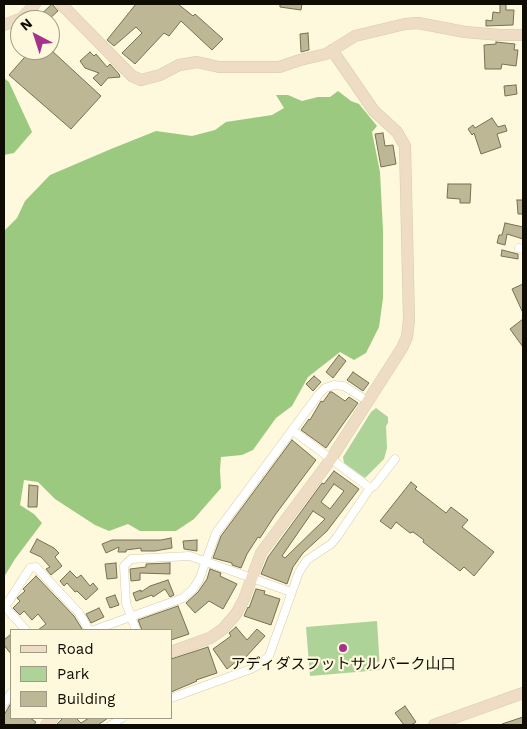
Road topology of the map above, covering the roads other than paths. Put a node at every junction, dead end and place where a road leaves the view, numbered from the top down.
1 (35, 4) edge
2 (61, 4) edge
3 (4, 25) edge
4 (523, 35) edge
5 (332, 50) junction
6 (369, 402) junction
7 (292, 430) junction
8 (331, 459) junction
9 (395, 459) dead end
10 (370, 488) junction
11 (205, 562) junction
12 (251, 577) junction
13 (291, 592) junction
14 (132, 617) junction
15 (25, 629) edge
16 (88, 629) edge
17 (97, 629) edge
18 (136, 629) edge
19 (172, 652) edge
20 (523, 693) edge
21 (172, 698) edge
22 (434, 725) edge

1 - 3 street
2 - 5 street
4 - 5 street
5 - 6 street
6 - 7 street
6 - 8 street
7 - 8 street
7 - 11 street
8 - 10 street
8 - 12 street
9 - 10 street
10 - 13 street
11 - 12 street
11 - 14 street
11 - 14 street
12 - 13 street
12 - 19 street
13 - 21 street
14 - 17 street
14 - 18 street
15 - 16 street
20 - 22 street

